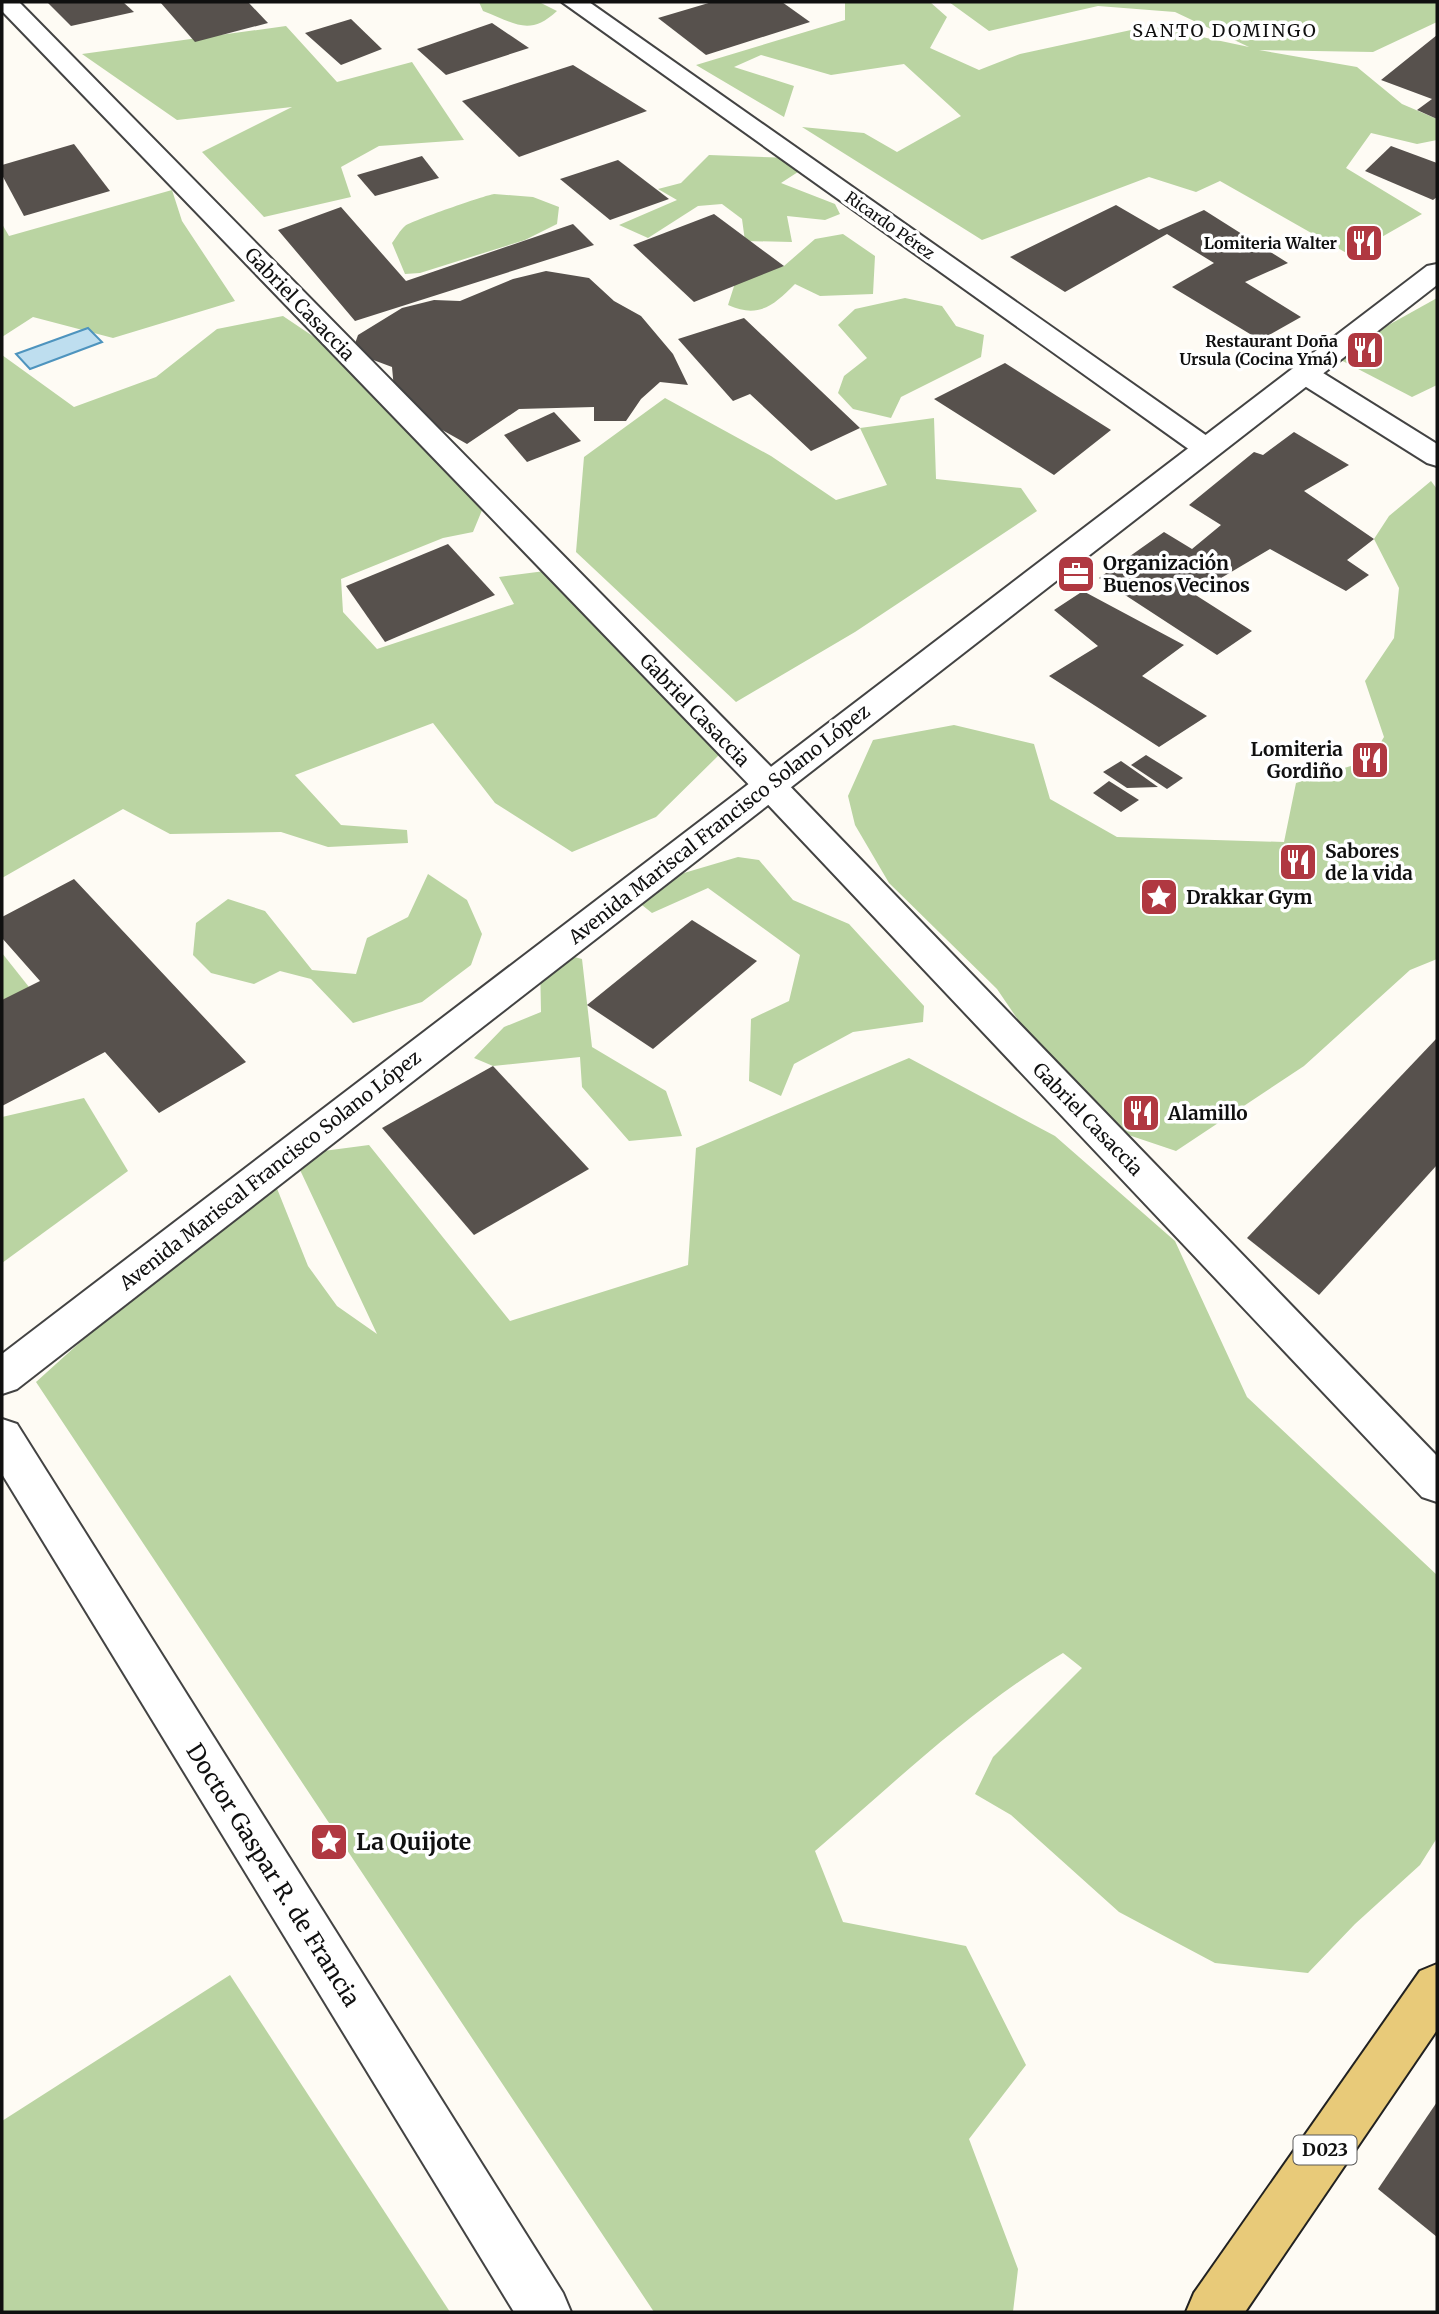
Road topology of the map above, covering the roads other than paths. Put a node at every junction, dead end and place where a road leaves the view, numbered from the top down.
1 (6, 2) edge
2 (574, 2) edge
3 (1437, 272) edge
4 (1305, 374) junction
5 (1207, 449) junction
6 (1437, 457) edge
7 (769, 786) junction
8 (2, 1377) edge
9 (2, 1437) edge
10 (1437, 1484) edge
11 (1437, 1988) edge
12 (544, 2312) edge
13 (1213, 2312) edge

1 - 7 street, Gabriel Casaccia
2 - 5 street, Ricardo Pérez
3 - 4 street, Avenida Mariscal Francisco Solano López
4 - 5 street, Avenida Mariscal Francisco Solano López
4 - 6 street
5 - 7 street, Avenida Mariscal Francisco Solano López
7 - 8 street, Avenida Mariscal Francisco Solano López
7 - 10 street, Gabriel Casaccia
9 - 12 street, Doctor Gaspar R. de Francia
11 - 13 main road, D023

